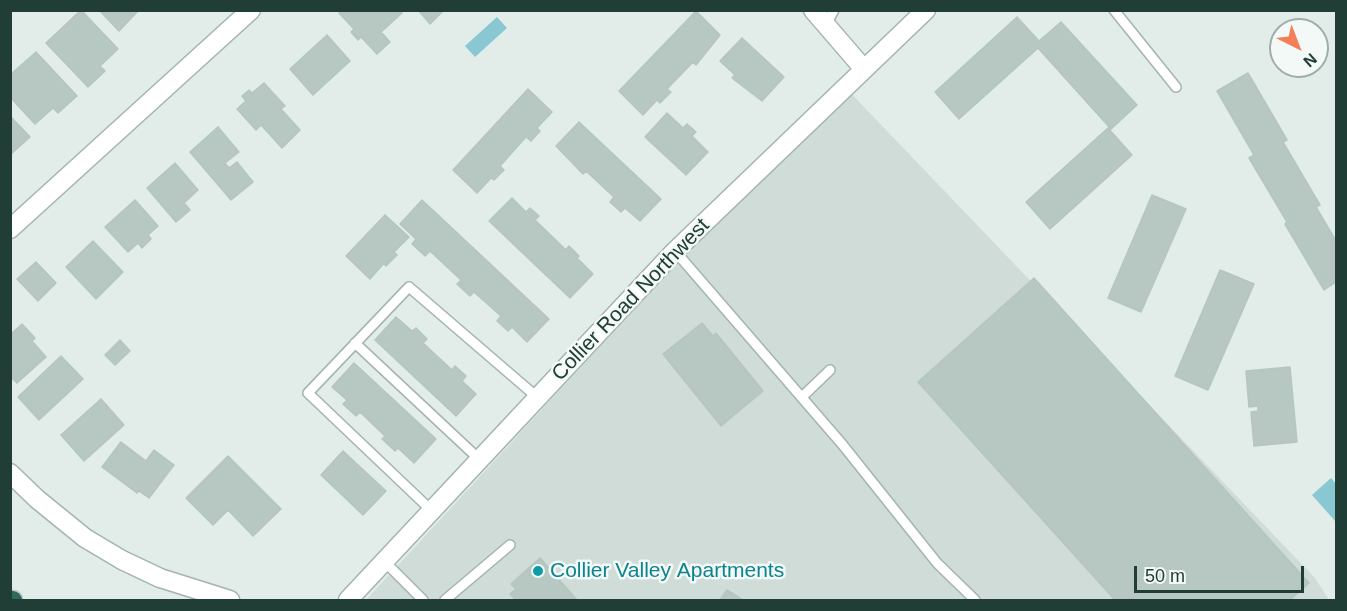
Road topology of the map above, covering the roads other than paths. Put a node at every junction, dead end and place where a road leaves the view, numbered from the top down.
1 (250, 10) edge
2 (813, 10) edge
3 (926, 10) edge
4 (1114, 10) edge
5 (830, 18) edge
6 (863, 68) junction
7 (1176, 87) dead end
8 (10, 229) edge
9 (675, 251) junction
10 (355, 343) junction
11 (830, 370) dead end
12 (802, 397) junction
13 (538, 398) junction
14 (480, 460) junction
15 (10, 473) edge
16 (432, 511) junction
17 (510, 545) dead end
18 (385, 562) junction
19 (230, 600) edge
20 (348, 600) edge
21 (423, 600) edge
22 (446, 600) edge
23 (975, 600) edge

1 - 8 street
2 - 5 street
3 - 6 street, Collier Road Northwest
4 - 7 lane
5 - 6 street
6 - 9 street, Collier Road Northwest
9 - 12 lane
9 - 13 street, Collier Road Northwest
10 - 13 lane
10 - 14 lane
10 - 16 lane
11 - 12 lane
12 - 23 lane
13 - 14 street, Collier Road Northwest
14 - 16 street, Collier Road Northwest
15 - 19 street
16 - 18 street, Collier Road Northwest
17 - 22 lane
18 - 20 street, Collier Road Northwest
18 - 21 lane

